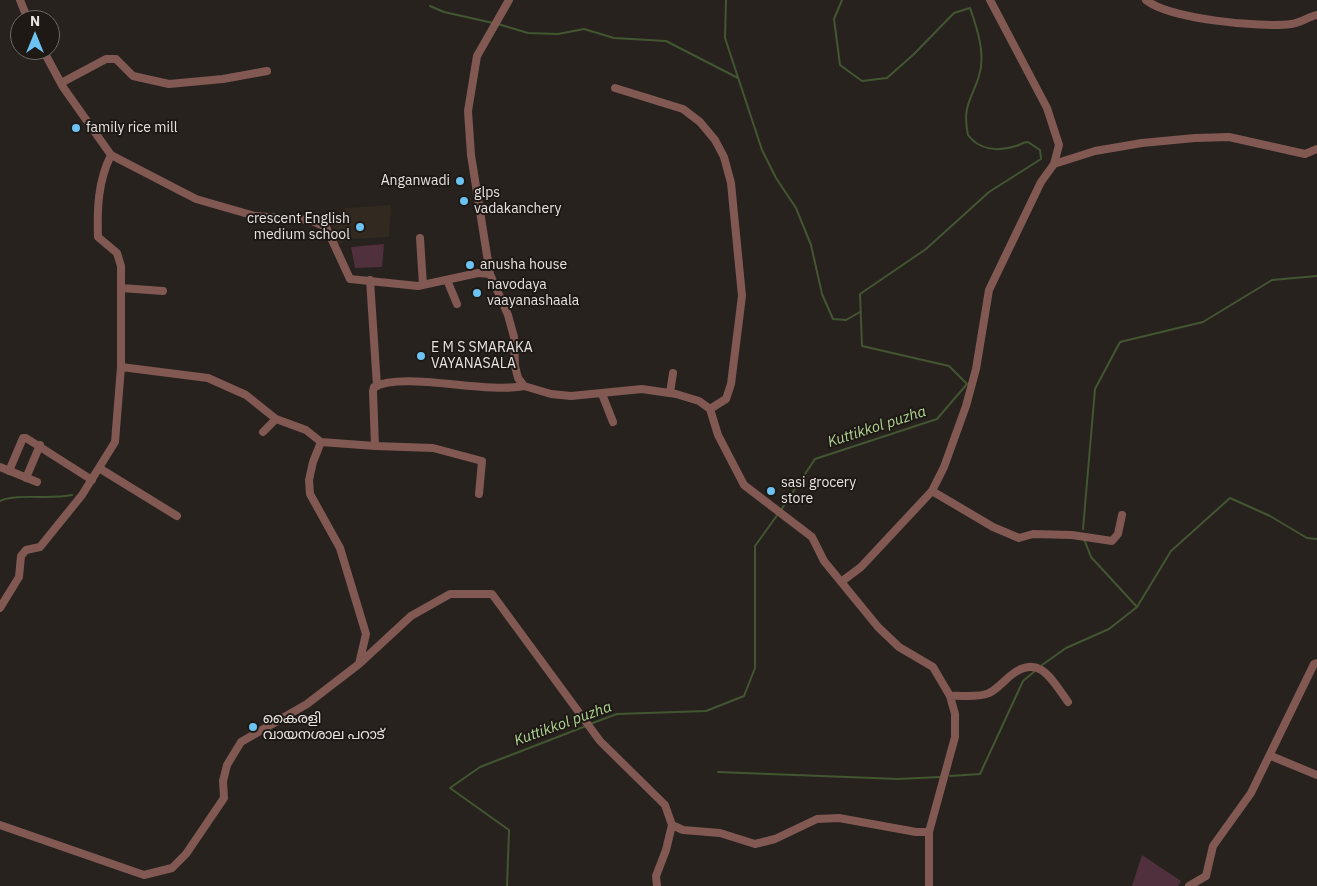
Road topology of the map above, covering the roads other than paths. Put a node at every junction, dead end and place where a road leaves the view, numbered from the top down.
1 (509, 0) edge
2 (990, 0) edge
3 (1146, 0) edge
4 (1317, 15) edge
5 (48, 60) edge
6 (267, 71) dead end
7 (61, 83) junction
8 (615, 88) dead end
9 (1317, 149) edge
10 (111, 155) junction
11 (1054, 164) junction
12 (420, 238) dead end
13 (490, 274) junction
14 (370, 280) junction
15 (448, 280) junction
16 (423, 285) junction
17 (121, 288) junction
18 (163, 291) dead end
19 (457, 304) dead end
20 (121, 367) junction
21 (673, 373) dead end
22 (377, 386) junction
23 (524, 386) junction
24 (670, 393) junction
25 (602, 394) junction
26 (710, 409) junction
27 (276, 419) junction
28 (613, 422) dead end
29 (263, 432) dead end
30 (321, 442) junction
31 (40, 445) junction
32 (376, 446) junction
33 (0, 467) edge
34 (99, 468) junction
35 (9, 470) junction
36 (26, 478) junction
37 (92, 480) junction
38 (37, 482) dead end
39 (932, 491) junction
40 (479, 494) dead end
41 (1122, 515) dead end
42 (176, 516) dead end
43 (841, 582) junction
44 (0, 608) edge
45 (377, 647) junction
46 (363, 649) junction
47 (1317, 663) edge
48 (359, 664) junction
49 (950, 696) junction
50 (1068, 702) dead end
51 (1271, 756) junction
52 (1317, 775) edge
53 (672, 825) junction
54 (0, 826) edge
55 (929, 832) junction
56 (657, 886) edge
57 (929, 886) edge
58 (1189, 886) edge

1 - 13 street
2 - 11 street
3 - 4 street
5 - 7 street
6 - 7 street
7 - 10 street
8 - 26 street
9 - 11 street
10 - 14 street
10 - 17 street
11 - 39 street
12 - 16 street
13 - 15 street
13 - 23 street
14 - 16 street
14 - 22 street
15 - 16 street
15 - 19 street
17 - 18 street
17 - 20 street
20 - 27 street
20 - 34 street
21 - 24 street
22 - 23 street
22 - 32 street
23 - 25 street
24 - 25 street
24 - 26 street
25 - 28 street
26 - 43 street
27 - 29 street
27 - 30 street
30 - 32 street
30 - 46 street
31 - 35 street
31 - 36 street
31 - 37 street
32 - 40 street
33 - 35 street
34 - 37 street
34 - 42 street
35 - 36 street
36 - 38 street
37 - 44 street
39 - 41 street
39 - 43 street
43 - 49 street
45 - 46 street
45 - 48 street
45 - 53 street
46 - 48 street
47 - 51 street
48 - 54 street
49 - 50 street
49 - 55 street
51 - 52 street
51 - 58 street
53 - 55 street
53 - 56 street
55 - 57 street

